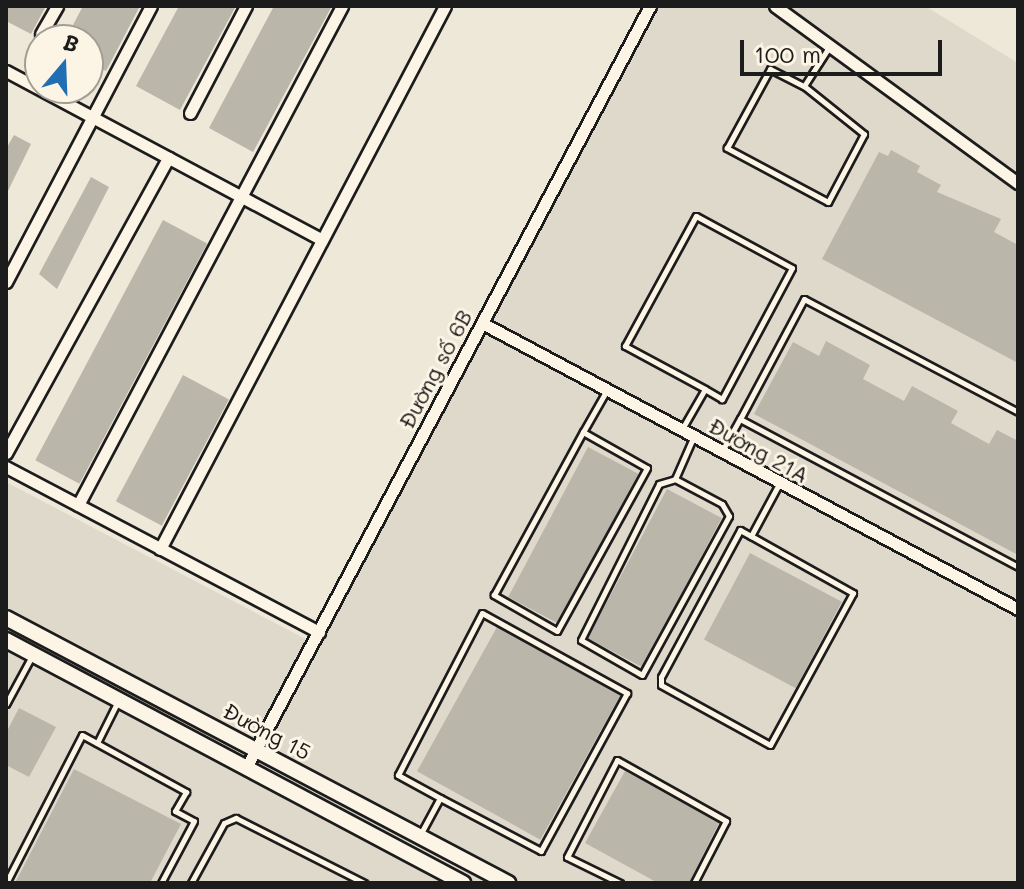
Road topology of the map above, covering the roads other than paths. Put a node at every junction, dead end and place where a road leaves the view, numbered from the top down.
1 (57, 6) edge
2 (151, 6) edge
3 (246, 6) edge
4 (342, 6) edge
5 (445, 6) edge
6 (650, 6) edge
7 (775, 6) edge
8 (47, 24) edge
9 (829, 46) junction
10 (6, 71) edge
11 (804, 86) junction
12 (190, 113) dead end
13 (92, 117) junction
14 (168, 158) junction
15 (1018, 183) edge
16 (241, 198) junction
17 (322, 240) junction
18 (6, 282) edge
19 (482, 323) junction
20 (607, 389) junction
21 (705, 389) junction
22 (1018, 412) edge
23 (740, 419) junction
24 (681, 430) junction
25 (583, 432) junction
26 (694, 437) junction
27 (721, 452) junction
28 (6, 453) edge
29 (6, 467) edge
30 (675, 479) junction
31 (779, 484) junction
32 (78, 505) junction
33 (751, 536) junction
34 (160, 549) junction
35 (1018, 567) edge
36 (1018, 609) edge
37 (6, 618) edge
38 (319, 632) junction
39 (6, 640) edge
40 (32, 654) junction
41 (9, 692) edge
42 (118, 700) junction
43 (6, 704) edge
44 (97, 743) junction
45 (255, 750) junction
46 (246, 768) junction
47 (440, 798) junction
48 (419, 836) junction
49 (603, 875) junction
50 (6, 883) edge
51 (161, 883) edge
52 (191, 883) edge
53 (364, 883) edge
54 (463, 883) edge
55 (508, 883) edge
56 (599, 883) edge
57 (620, 883) edge
58 (694, 883) edge

1 - 8 street
2 - 13 street
3 - 12 street
4 - 16 street
5 - 17 street
6 - 19 street, Đường số 6B
7 - 9 street
9 - 11 lane
9 - 15 street
10 - 13 street
11 - 11 lane
13 - 14 street
13 - 18 street
14 - 16 street
14 - 28 street
16 - 17 street
16 - 32 street
17 - 34 street
19 - 20 street, Đường 21A
19 - 38 street, Đường số 6B
20 - 24 street, Đường 21A
20 - 25 lane
21 - 21 lane
21 - 24 lane
22 - 23 lane
23 - 27 lane
23 - 35 lane
24 - 26 street, Đường 21A
25 - 25 lane
26 - 27 street, Đường 21A
26 - 30 lane
27 - 31 street, Đường 21A
29 - 32 street
30 - 30 lane
31 - 33 lane
31 - 36 street, Đường 21A
32 - 34 street
33 - 33 lane
34 - 38 street
37 - 45 street, Đường 15
38 - 45 street, Đường số 6B
39 - 40 street, Đường 15
40 - 41 lane
40 - 42 street, Đường 15
41 - 43 lane
42 - 44 lane
42 - 46 street, Đường 15
44 - 50 lane
44 - 51 lane
45 - 46 street, Đường số 6B
45 - 48 street, Đường 15
46 - 54 street, Đường 15
47 - 47 lane
47 - 48 lane
48 - 55 street, Đường 15
49 - 56 lane
49 - 57 lane
49 - 58 lane
52 - 53 lane

